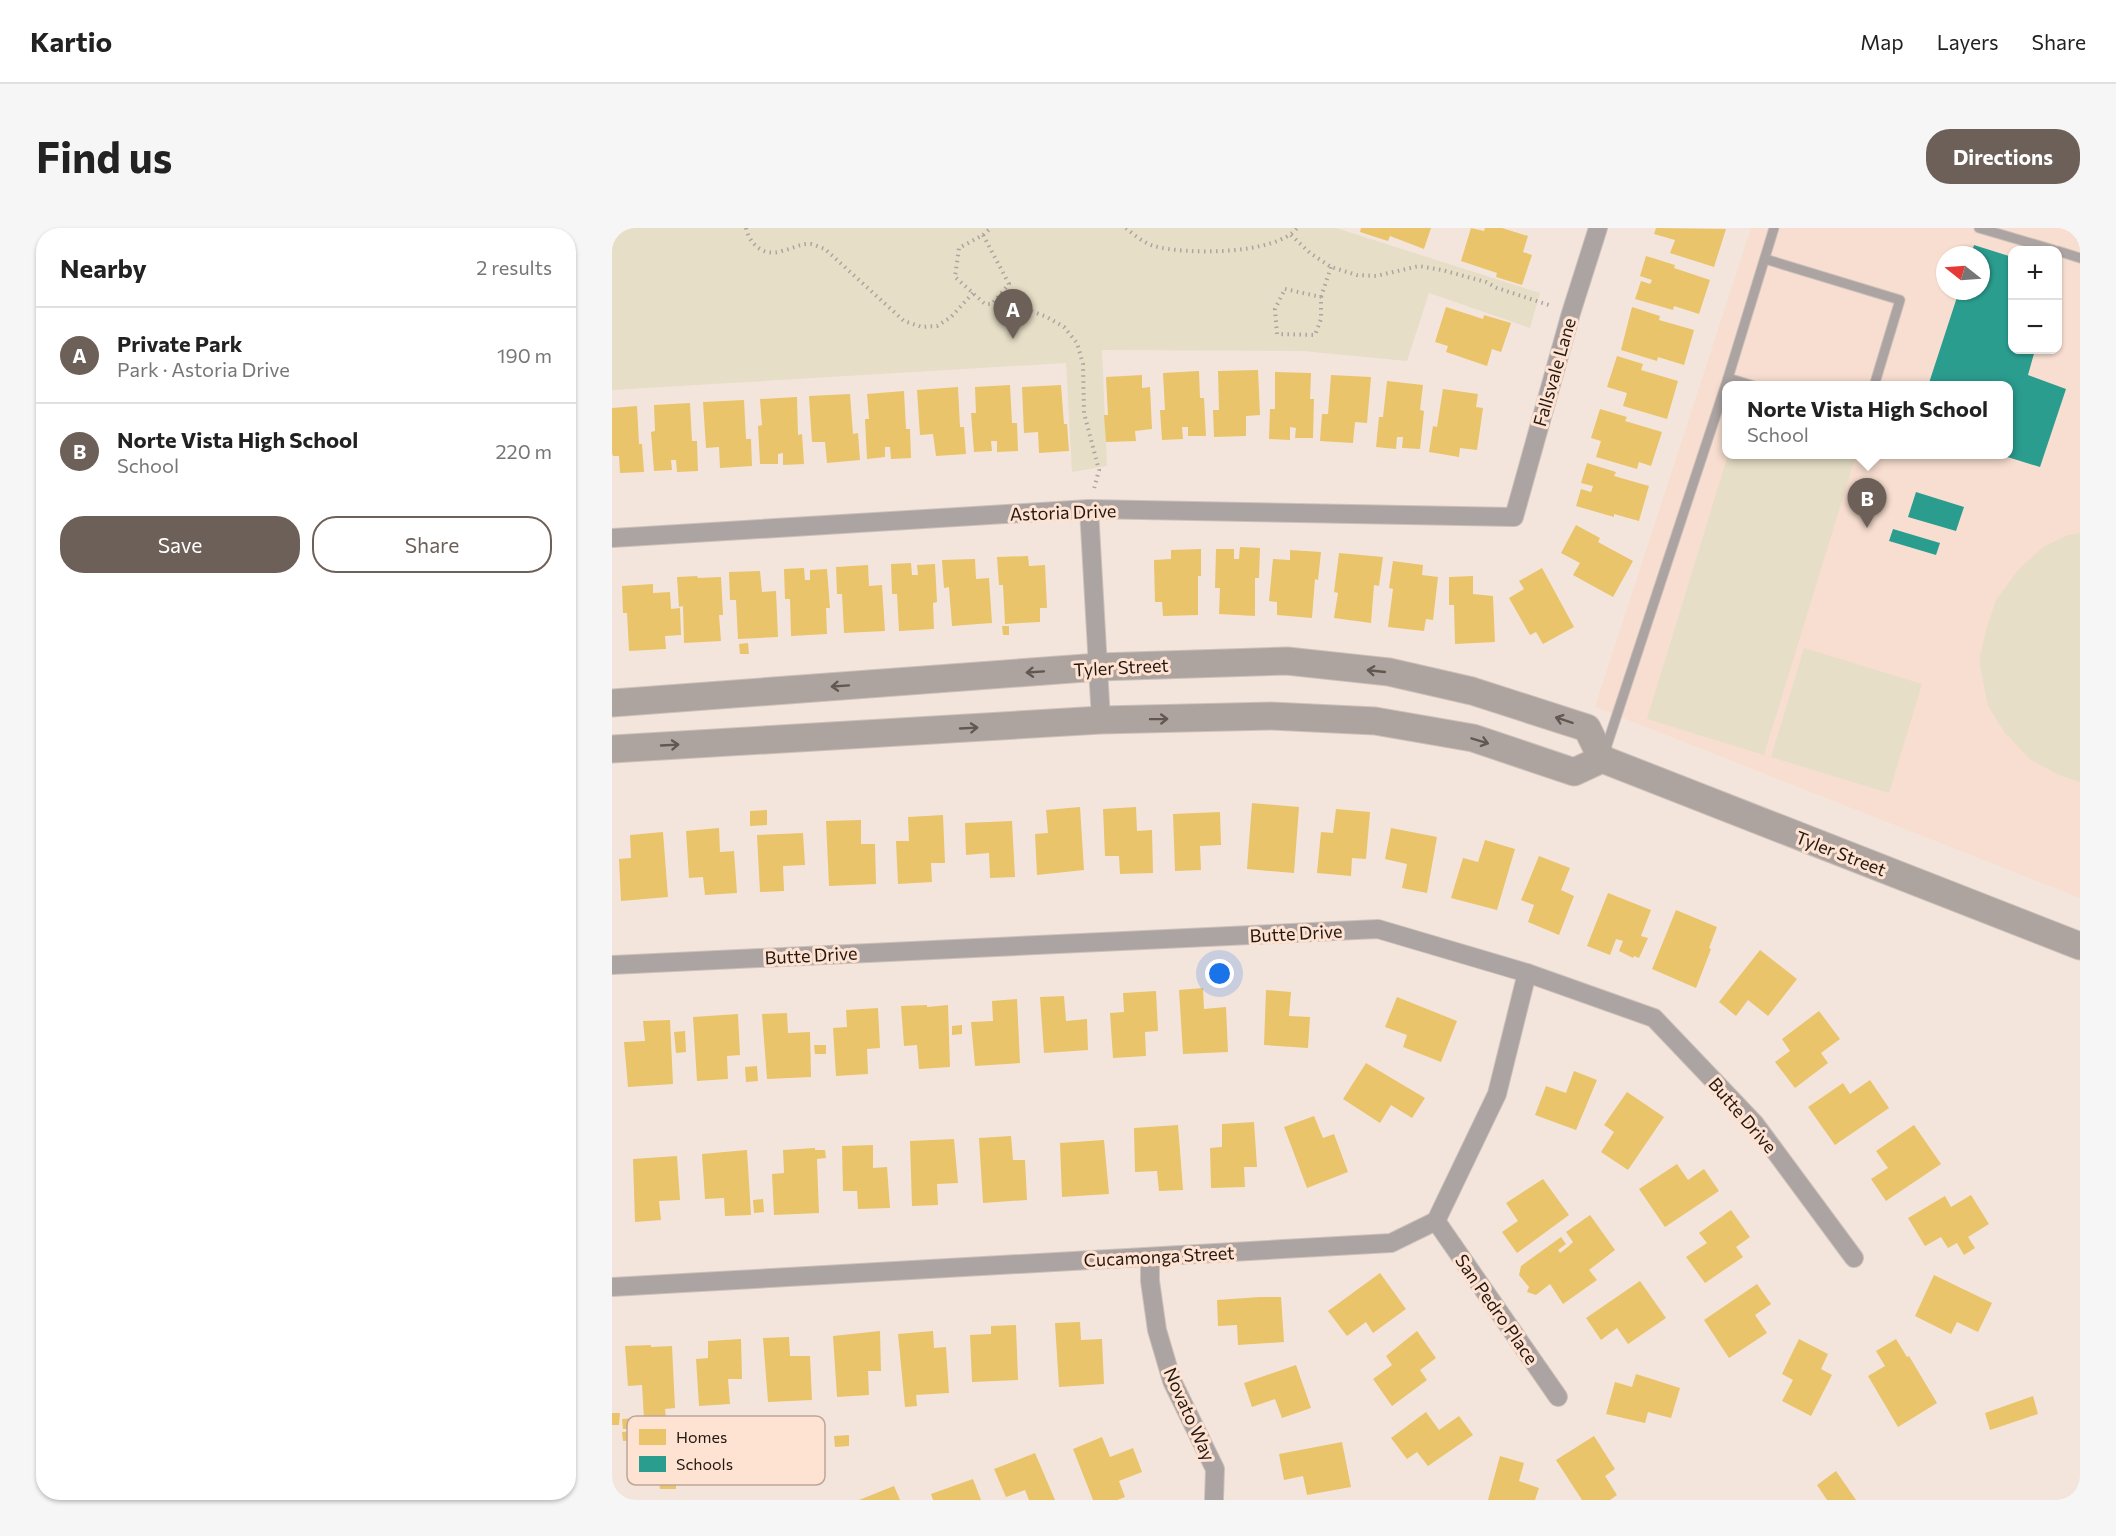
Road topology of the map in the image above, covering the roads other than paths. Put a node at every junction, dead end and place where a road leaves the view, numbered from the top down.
1 (1598, 228) edge
2 (1774, 228) edge
3 (1979, 228) edge
4 (2039, 246) edge
5 (2062, 253) edge
6 (2080, 258) edge
7 (1765, 259) junction
8 (1728, 378) junction
9 (1727, 381) edge
10 (1738, 381) edge
11 (1876, 381) edge
12 (1722, 396) edge
13 (1089, 509) junction
14 (1514, 517) joint
15 (612, 538) edge
16 (1099, 667) junction
17 (612, 703) edge
18 (1101, 720) junction
19 (612, 749) edge
20 (1602, 759) junction
21 (2080, 946) edge
22 (612, 965) edge
23 (1527, 973) junction
24 (1436, 1221) junction
25 (1150, 1257) junction
26 (1854, 1258) dead end
27 (612, 1287) edge
28 (1558, 1397) dead end
29 (1214, 1500) edge

1 - 14 street, Fallsvale Lane
2 - 7 lane
3 - 4 lane
5 - 6 lane
7 - 8 lane
7 - 11 lane
8 - 9 lane
8 - 10 lane
12 - 20 lane
13 - 14 street, Astoria Drive
13 - 15 street, Astoria Drive
13 - 16 street
16 -> 17 main road, Tyler Street
16 - 18 street
20 -> 16 main road, Tyler Street
19 -> 18 main road
18 -> 20 main road
20 - 21 main road, Tyler Street
22 - 23 street, Butte Drive
23 - 24 street
23 - 26 street, Butte Drive
24 - 25 street, Cucamonga Street
24 - 28 street, San Pedro Place
25 - 27 street, Cucamonga Street
25 - 29 street, Novato Way

